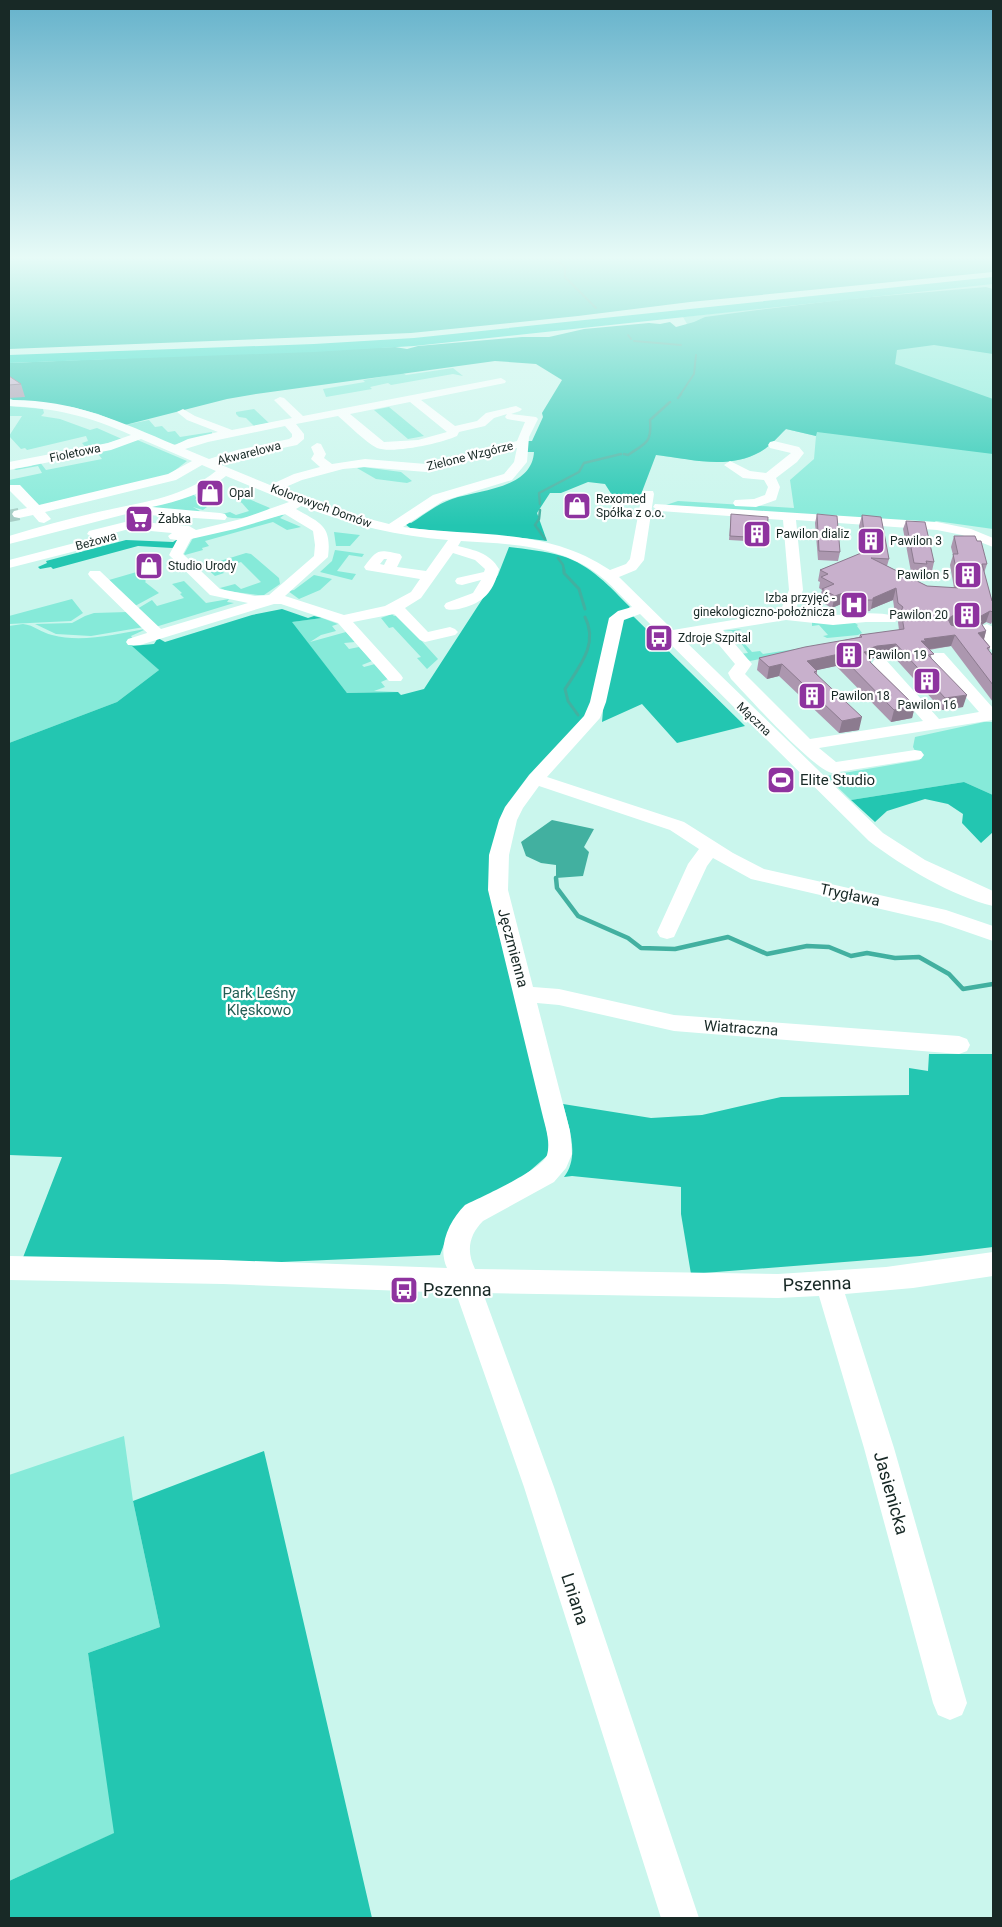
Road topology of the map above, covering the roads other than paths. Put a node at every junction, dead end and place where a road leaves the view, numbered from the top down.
1 (230, 346) edge
2 (332, 346) edge
3 (9, 354) edge
4 (9, 359) edge
5 (501, 381) dead end
6 (482, 385) junction
7 (412, 398) junction
8 (280, 400) dead end
9 (9, 403) edge
10 (183, 412) dead end
11 (340, 412) junction
12 (513, 413) junction
13 (301, 420) junction
14 (288, 422) junction
15 (452, 430) junction
16 (230, 433) junction
17 (141, 435) junction
18 (523, 443) junction
19 (774, 445) dead end
20 (175, 449) junction
21 (315, 455) dead end
22 (205, 462) junction
23 (730, 465) dead end
24 (9, 466) edge
25 (329, 468) junction
26 (225, 470) junction
27 (9, 472) edge
28 (747, 475) junction
29 (769, 477) junction
30 (12, 484) edge
31 (271, 489) junction
32 (193, 491) junction
33 (772, 492) junction
34 (302, 501) junction
35 (660, 507) dead end
36 (134, 508) junction
37 (286, 509) junction
38 (37, 511) junction
39 (18, 514) tunnel mouth
40 (789, 516) junction
41 (224, 521) junction
42 (43, 526) junction
43 (391, 529) junction
44 (9, 533) tunnel mouth
45 (184, 536) junction
46 (9, 540) edge
47 (454, 543) junction
48 (993, 543) edge
49 (37, 553) junction
50 (9, 557) edge
51 (9, 566) edge
52 (389, 569) dead end
53 (95, 574) dead end
54 (430, 576) junction
55 (609, 576) junction
56 (488, 578) junction
57 (462, 581) dead end
58 (273, 599) junction
59 (451, 606) dead end
60 (396, 607) junction
61 (642, 609) junction
62 (786, 615) junction
63 (890, 619) dead end
64 (343, 620) junction
65 (712, 626) junction
66 (450, 632) dead end
67 (158, 635) junction
68 (668, 635) junction
69 (134, 642) dead end
70 (938, 656) dead end
71 (880, 663) dead end
72 (395, 678) dead end
73 (991, 715) edge
74 (861, 719) edge
75 (935, 724) junction
76 (876, 734) junction
77 (806, 745) junction
78 (915, 755) dead end
79 (832, 768) junction
80 (810, 774) junction
81 (534, 779) junction
82 (711, 848) junction
83 (993, 899) edge
84 (667, 932) dead end
85 (993, 934) edge
86 (526, 994) junction
87 (959, 1045) dead end
88 (993, 1264) edge
89 (9, 1268) edge
90 (466, 1281) junction
91 (829, 1285) junction
92 (950, 1703) dead end
93 (680, 1918) edge

1 - 3 highway
2 - 4 highway
5 - 6 street, Akwarelowa
6 - 7 street, Akwarelowa
6 - 12 street
7 - 11 street, Akwarelowa
7 - 15 street
8 - 13 street
9 - 17 street, Kolorowych Domów
10 - 16 street, Akwarelowa
11 - 13 street, Akwarelowa
11 - 15 street
12 - 15 street
12 - 18 street, Zielone Wzgórze
13 - 14 street, Akwarelowa
14 - 16 street, Akwarelowa
14 - 22 street, Akwarelowa
16 - 20 street, Akwarelowa
17 - 20 street, Kolorowych Domów
17 - 24 street, Fioletowa
18 - 25 street, Zielone Wzgórze
18 - 43 street, Zielone Wzgórze
19 - 29 street
20 - 22 street, Kolorowych Domów
21 - 25 street
22 - 26 street, Kolorowych Domów
22 - 38 street
23 - 28 street
25 - 31 street, Zielone Wzgórze
26 - 31 street, Kolorowych Domów
26 - 32 street
27 - 30 street
28 - 29 street
28 - 33 street
29 - 33 street
30 - 38 street
31 - 34 street, Kolorowych Domów
32 - 36 street
32 - 41 street
33 - 55 street
34 - 37 street, Beżowa
34 - 43 street, Kolorowych Domów
35 - 40 street
36 - 41 street
36 - 42 street
37 - 41 street, Beżowa
37 - 58 street
38 - 39 street
38 - 42 street
40 - 48 street
40 - 62 street
41 - 45 street, Beżowa
42 - 44 street
42 - 46 street
43 - 47 street, Kolorowych Domów
45 - 49 street, Beżowa
45 - 58 street
47 - 54 street
47 - 55 street, Kolorowych Domów
47 - 56 street
49 - 50 street
49 - 51 street
52 - 54 street
53 - 67 street
54 - 60 street
55 - 61 street, Mączna
56 - 57 street
56 - 59 street
58 - 64 street
58 - 67 street
60 - 64 street
60 - 66 street
61 - 68 street, Mączna
61 - 81 street, Jęczmienna
62 - 63 street
62 - 65 street
64 - 72 street
65 - 68 street
65 - 77 street
67 - 69 street
68 - 80 street, Mączna
70 - 73 street
71 - 75 street
73 - 75 street
74 - 76 street
75 - 76 street
76 - 77 street
77 - 79 street
78 - 79 street
79 - 80 street
80 - 83 street, Mączna
81 - 82 street, Trygława
81 - 86 street, Jęczmienna
82 - 84 street
82 - 85 street, Trygława
86 - 87 street, Wiatraczna
86 - 90 street, Jęczmienna
88 - 91 street, Pszenna
89 - 90 street, Pszenna
90 - 91 street, Pszenna
90 - 93 street, Lniana
91 - 92 street, Jasienicka

